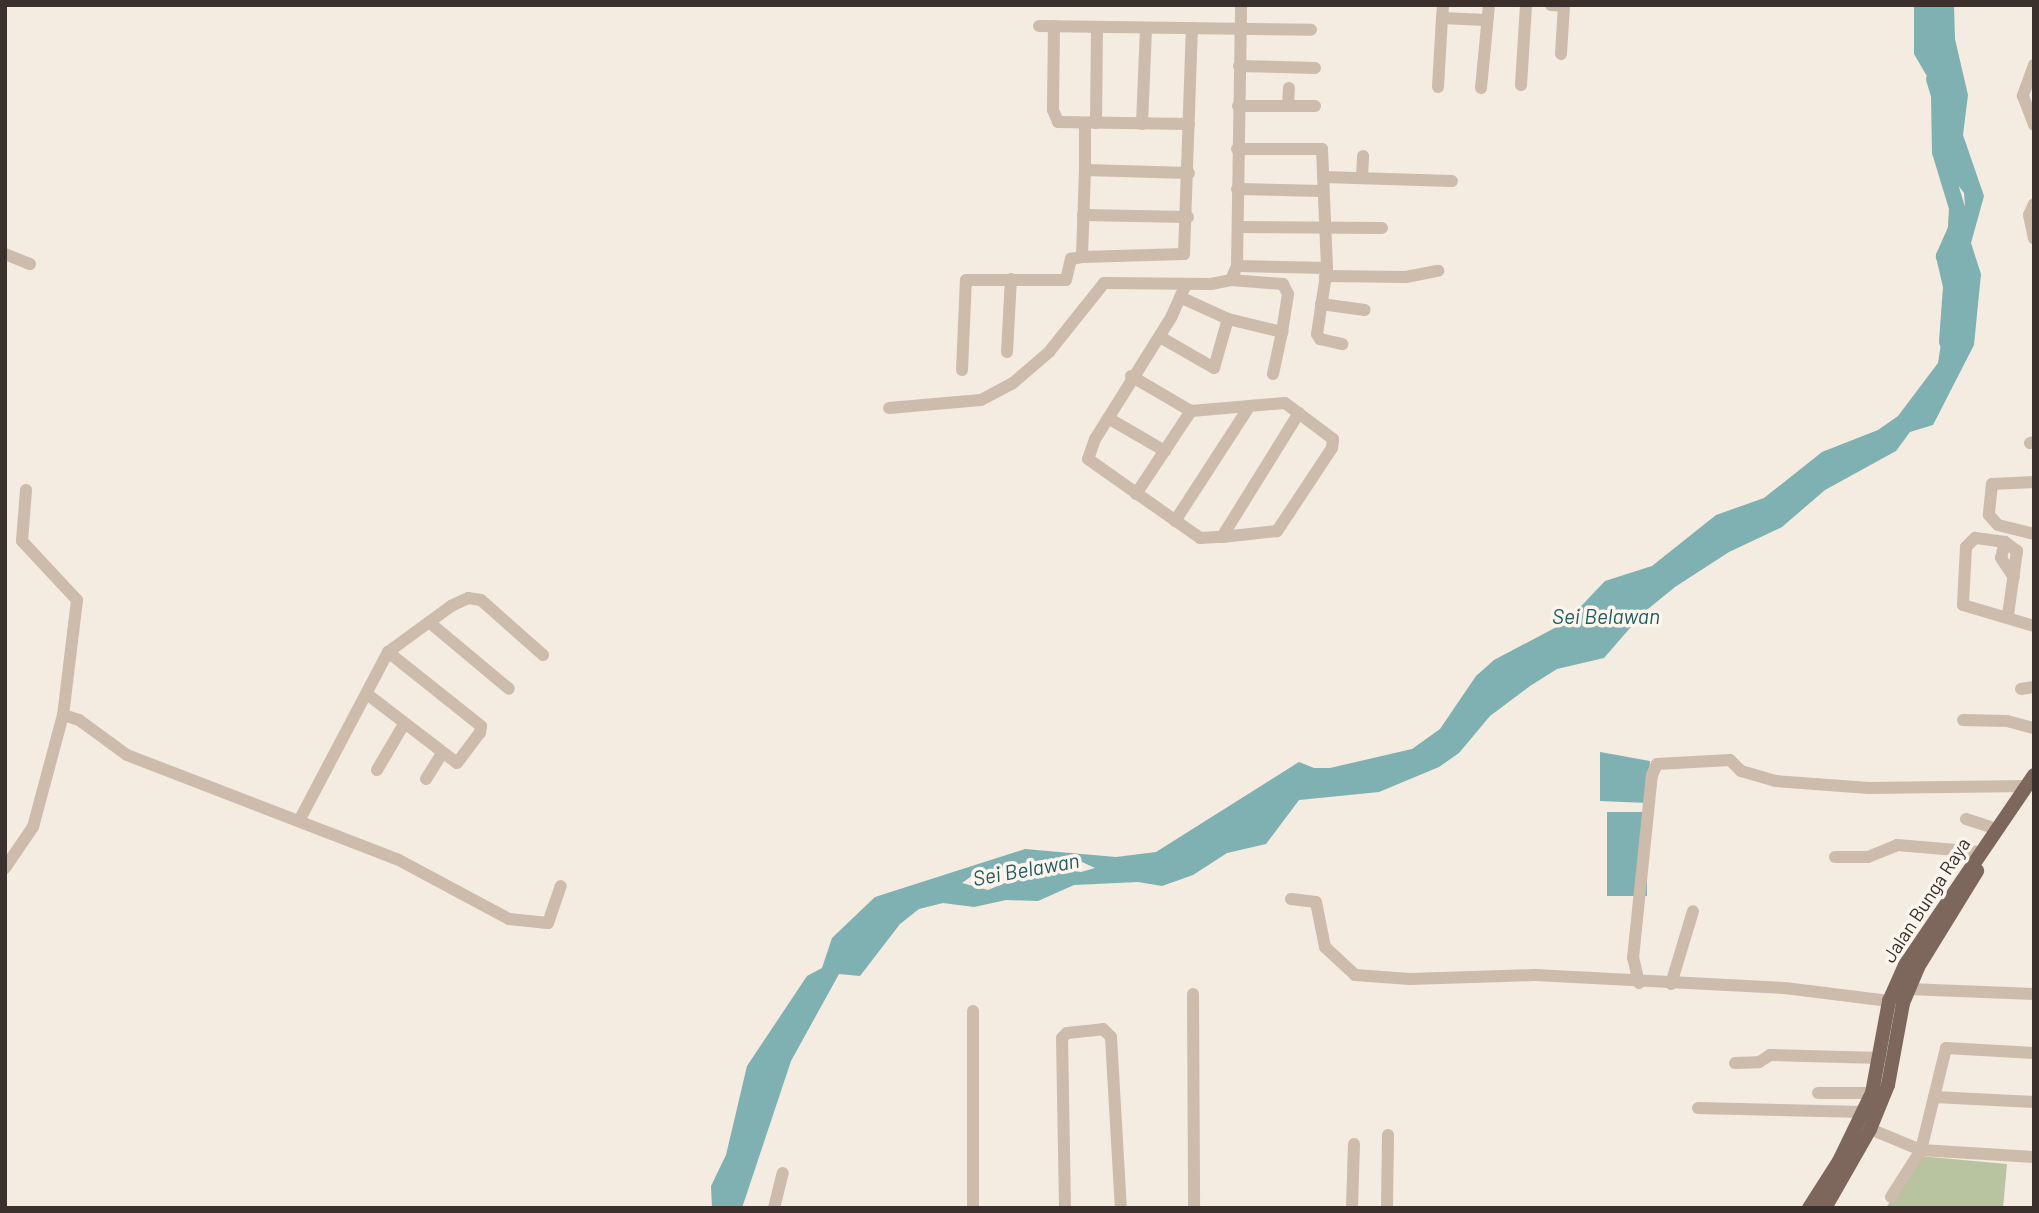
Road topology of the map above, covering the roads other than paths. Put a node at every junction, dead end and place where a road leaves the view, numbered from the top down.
1 (1241, 5) edge
2 (1489, 5) edge
3 (1526, 5) edge
4 (1551, 5) edge
5 (1443, 12) edge
6 (1485, 20) junction
7 (1039, 26) dead end
8 (1054, 26) junction
9 (1097, 27) junction
10 (1192, 28) junction
11 (1146, 29) junction
12 (1239, 29) junction
13 (1311, 30) dead end
14 (1561, 54) dead end
15 (2034, 65) edge
16 (1239, 66) junction
17 (1315, 68) dead end
18 (1521, 85) dead end
19 (1438, 86) dead end
20 (1289, 88) dead end
21 (1481, 88) dead end
22 (1238, 106) junction
23 (1288, 106) junction
24 (1315, 106) dead end
25 (1091, 123) junction
26 (1142, 124) junction
27 (1189, 124) junction
28 (2034, 125) edge
29 (1237, 149) junction
30 (1363, 156) dead end
31 (1085, 170) junction
32 (1189, 173) junction
33 (1323, 177) junction
34 (1362, 177) junction
35 (1452, 181) dead end
36 (1237, 189) junction
37 (1323, 191) junction
38 (2034, 204) edge
39 (1083, 215) junction
40 (1188, 218) junction
41 (1238, 227) junction
42 (1382, 228) dead end
43 (1327, 230) junction
44 (2034, 238) edge
45 (5, 254) edge
46 (1082, 257) junction
47 (30, 264) dead end
48 (1237, 266) junction
49 (1438, 271) dead end
50 (1326, 272) junction
51 (1011, 279) junction
52 (1231, 280) junction
53 (1186, 284) junction
54 (1182, 298) junction
55 (1321, 304) junction
56 (1365, 310) dead end
57 (1228, 319) junction
58 (1282, 332) junction
59 (1160, 337) junction
60 (1342, 344) dead end
61 (1007, 352) dead end
62 (962, 370) dead end
63 (1273, 374) dead end
64 (1130, 376) junction
65 (888, 408) dead end
66 (1247, 410) junction
67 (1191, 411) junction
68 (1299, 414) junction
69 (1108, 418) junction
70 (1165, 451) junction
71 (2034, 482) edge
72 (26, 490) dead end
73 (1136, 494) junction
74 (1175, 521) junction
75 (2034, 534) edge
76 (1222, 537) junction
77 (2008, 615) junction
78 (429, 622) junction
79 (2034, 626) edge
80 (388, 652) junction
81 (543, 655) dead end
82 (509, 689) dead end
83 (367, 694) junction
84 (63, 715) junction
85 (1963, 720) dead end
86 (404, 724) junction
87 (2034, 728) edge
88 (442, 753) junction
89 (377, 770) dead end
90 (426, 779) dead end
91 (2031, 784) edge
92 (300, 819) junction
93 (1966, 819) dead end
94 (1996, 829) junction
95 (1931, 830) dead end
96 (1932, 846) junction
97 (1980, 852) junction
98 (1835, 857) dead end
99 (5, 868) edge
100 (561, 886) dead end
101 (1291, 899) dead end
102 (1693, 911) dead end
103 (1639, 983) junction
104 (1671, 984) junction
105 (1192, 994) dead end
106 (2034, 994) edge
107 (1900, 997) junction
108 (973, 1011) dead end
109 (2034, 1053) edge
110 (1880, 1058) junction
111 (1735, 1063) dead end
112 (1818, 1093) dead end
113 (1872, 1093) junction
114 (1934, 1097) junction
115 (2034, 1102) edge
116 (1698, 1108) dead end
117 (1863, 1112) junction
118 (1870, 1129) junction
119 (1388, 1135) dead end
120 (1354, 1144) dead end
121 (1854, 1145) junction
122 (1921, 1150) junction
123 (2034, 1157) edge
124 (783, 1173) dead end
125 (1891, 1197) dead end
126 (774, 1208) edge
127 (973, 1208) edge
128 (1065, 1208) edge
129 (1121, 1208) edge
130 (1194, 1208) edge
131 (1352, 1208) edge
132 (1387, 1208) edge
133 (1809, 1208) edge
134 (1825, 1208) edge

1 - 12 street
2 - 6 street
3 - 18 street
4 - 14 street
5 - 6 street
5 - 19 street
6 - 21 street
7 - 8 street
8 - 9 street
8 - 25 street
9 - 11 street
9 - 25 street
10 - 11 street
10 - 12 street
10 - 27 street
11 - 26 street
12 - 13 street
12 - 16 street
15 - 28 street
16 - 17 street
16 - 22 street
20 - 23 street
22 - 23 street
22 - 29 street
23 - 24 street
25 - 26 street
25 - 31 street
26 - 27 street
27 - 32 street
29 - 33 street
29 - 36 street
30 - 34 street
31 - 32 street
31 - 39 street
32 - 40 street
33 - 34 street
33 - 37 street
34 - 35 street
36 - 37 street
36 - 41 street
37 - 43 street
38 - 44 street
39 - 40 street
39 - 46 street
40 - 46 street
41 - 43 street
41 - 48 street
42 - 43 street
43 - 50 street
45 - 47 street
46 - 51 street
48 - 50 street
48 - 52 street
49 - 50 street
50 - 55 street
51 - 61 street
51 - 62 street
52 - 53 street
52 - 58 street
53 - 54 street
53 - 65 street
54 - 57 street
54 - 59 street
55 - 56 street
55 - 60 street
57 - 58 street
57 - 59 street
58 - 63 street
59 - 64 street
64 - 67 street
64 - 69 street
66 - 67 street
66 - 68 street
66 - 74 street
67 - 70 street
68 - 76 street
68 - 76 street
69 - 70 street
69 - 73 street
70 - 73 street
71 - 75 street
72 - 84 street
73 - 74 street
74 - 76 street
77 - 77 street
77 - 79 street
78 - 80 street
78 - 81 street
78 - 82 street
80 - 83 street
80 - 88 street
83 - 86 street
83 - 92 street
84 - 92 street
84 - 99 street
85 - 87 street
86 - 88 street
86 - 89 street
88 - 90 street
91 - 94 main road, Jalan Bunga Raya
91 - 103 street
91 - 107 main road, Jalan Bunga Raya
92 - 100 street
93 - 94 street
94 - 97 main road, Jalan Bunga Raya
95 - 96 street
96 - 97 street
96 - 98 street
97 - 107 main road, Jalan Bunga Raya
101 - 103 street
102 - 104 street
103 - 104 street
104 - 107 street
105 - 130 street
106 - 107 street
107 - 110 main road, Jalan Bunga Raya
107 - 118 main road, Jalan Bunga Raya
108 - 127 street
109 - 114 street
110 - 111 street
110 - 113 main road, Jalan Bunga Raya
112 - 113 street
113 - 117 main road, Jalan Bunga Raya
114 - 115 street
114 - 122 street
116 - 117 street
117 - 121 main road, Jalan Bunga Raya
118 - 121 main road, Jalan Bunga Raya
118 - 122 street
119 - 132 street
120 - 131 street
121 - 133 main road, Jalan Bunga Raya
121 - 134 main road, Jalan Bunga Raya
122 - 123 street
122 - 125 street
124 - 126 street
128 - 129 street

